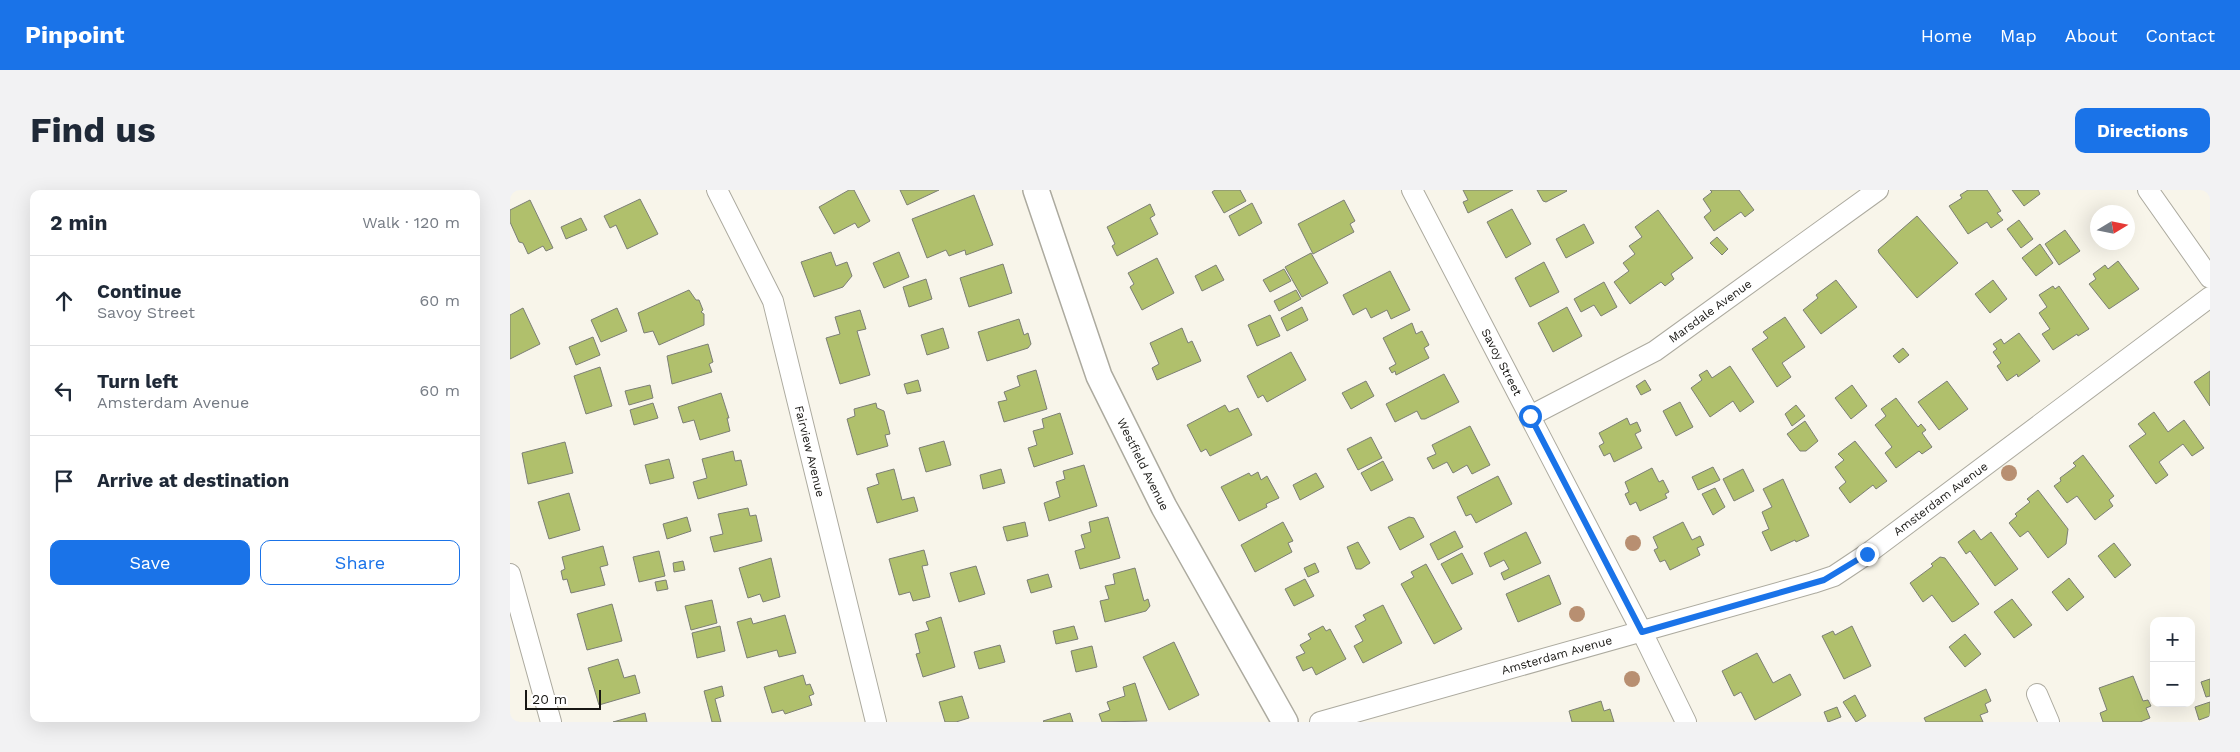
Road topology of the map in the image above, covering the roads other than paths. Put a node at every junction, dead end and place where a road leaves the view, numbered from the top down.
1 (717, 190) edge
2 (1036, 190) edge
3 (1412, 190) edge
4 (1878, 190) edge
5 (2148, 190) edge
6 (2210, 278) edge
7 (2210, 297) edge
8 (1530, 416) junction
9 (510, 574) edge
10 (1642, 632) junction
11 (2037, 694) dead end
12 (550, 722) edge
13 (876, 722) edge
14 (1284, 722) edge
15 (1320, 722) edge
16 (1686, 722) edge
17 (2049, 722) edge

1 - 13 street, Fairview Avenue
2 - 14 street, Westfield Avenue
3 - 8 street, Savoy Street
4 - 8 street, Marsdale Avenue
5 - 6 street
7 - 10 street, Amsterdam Avenue
8 - 10 street, Savoy Street
9 - 12 street
10 - 15 street, Amsterdam Avenue
10 - 16 street, Savoy Street
11 - 17 street

